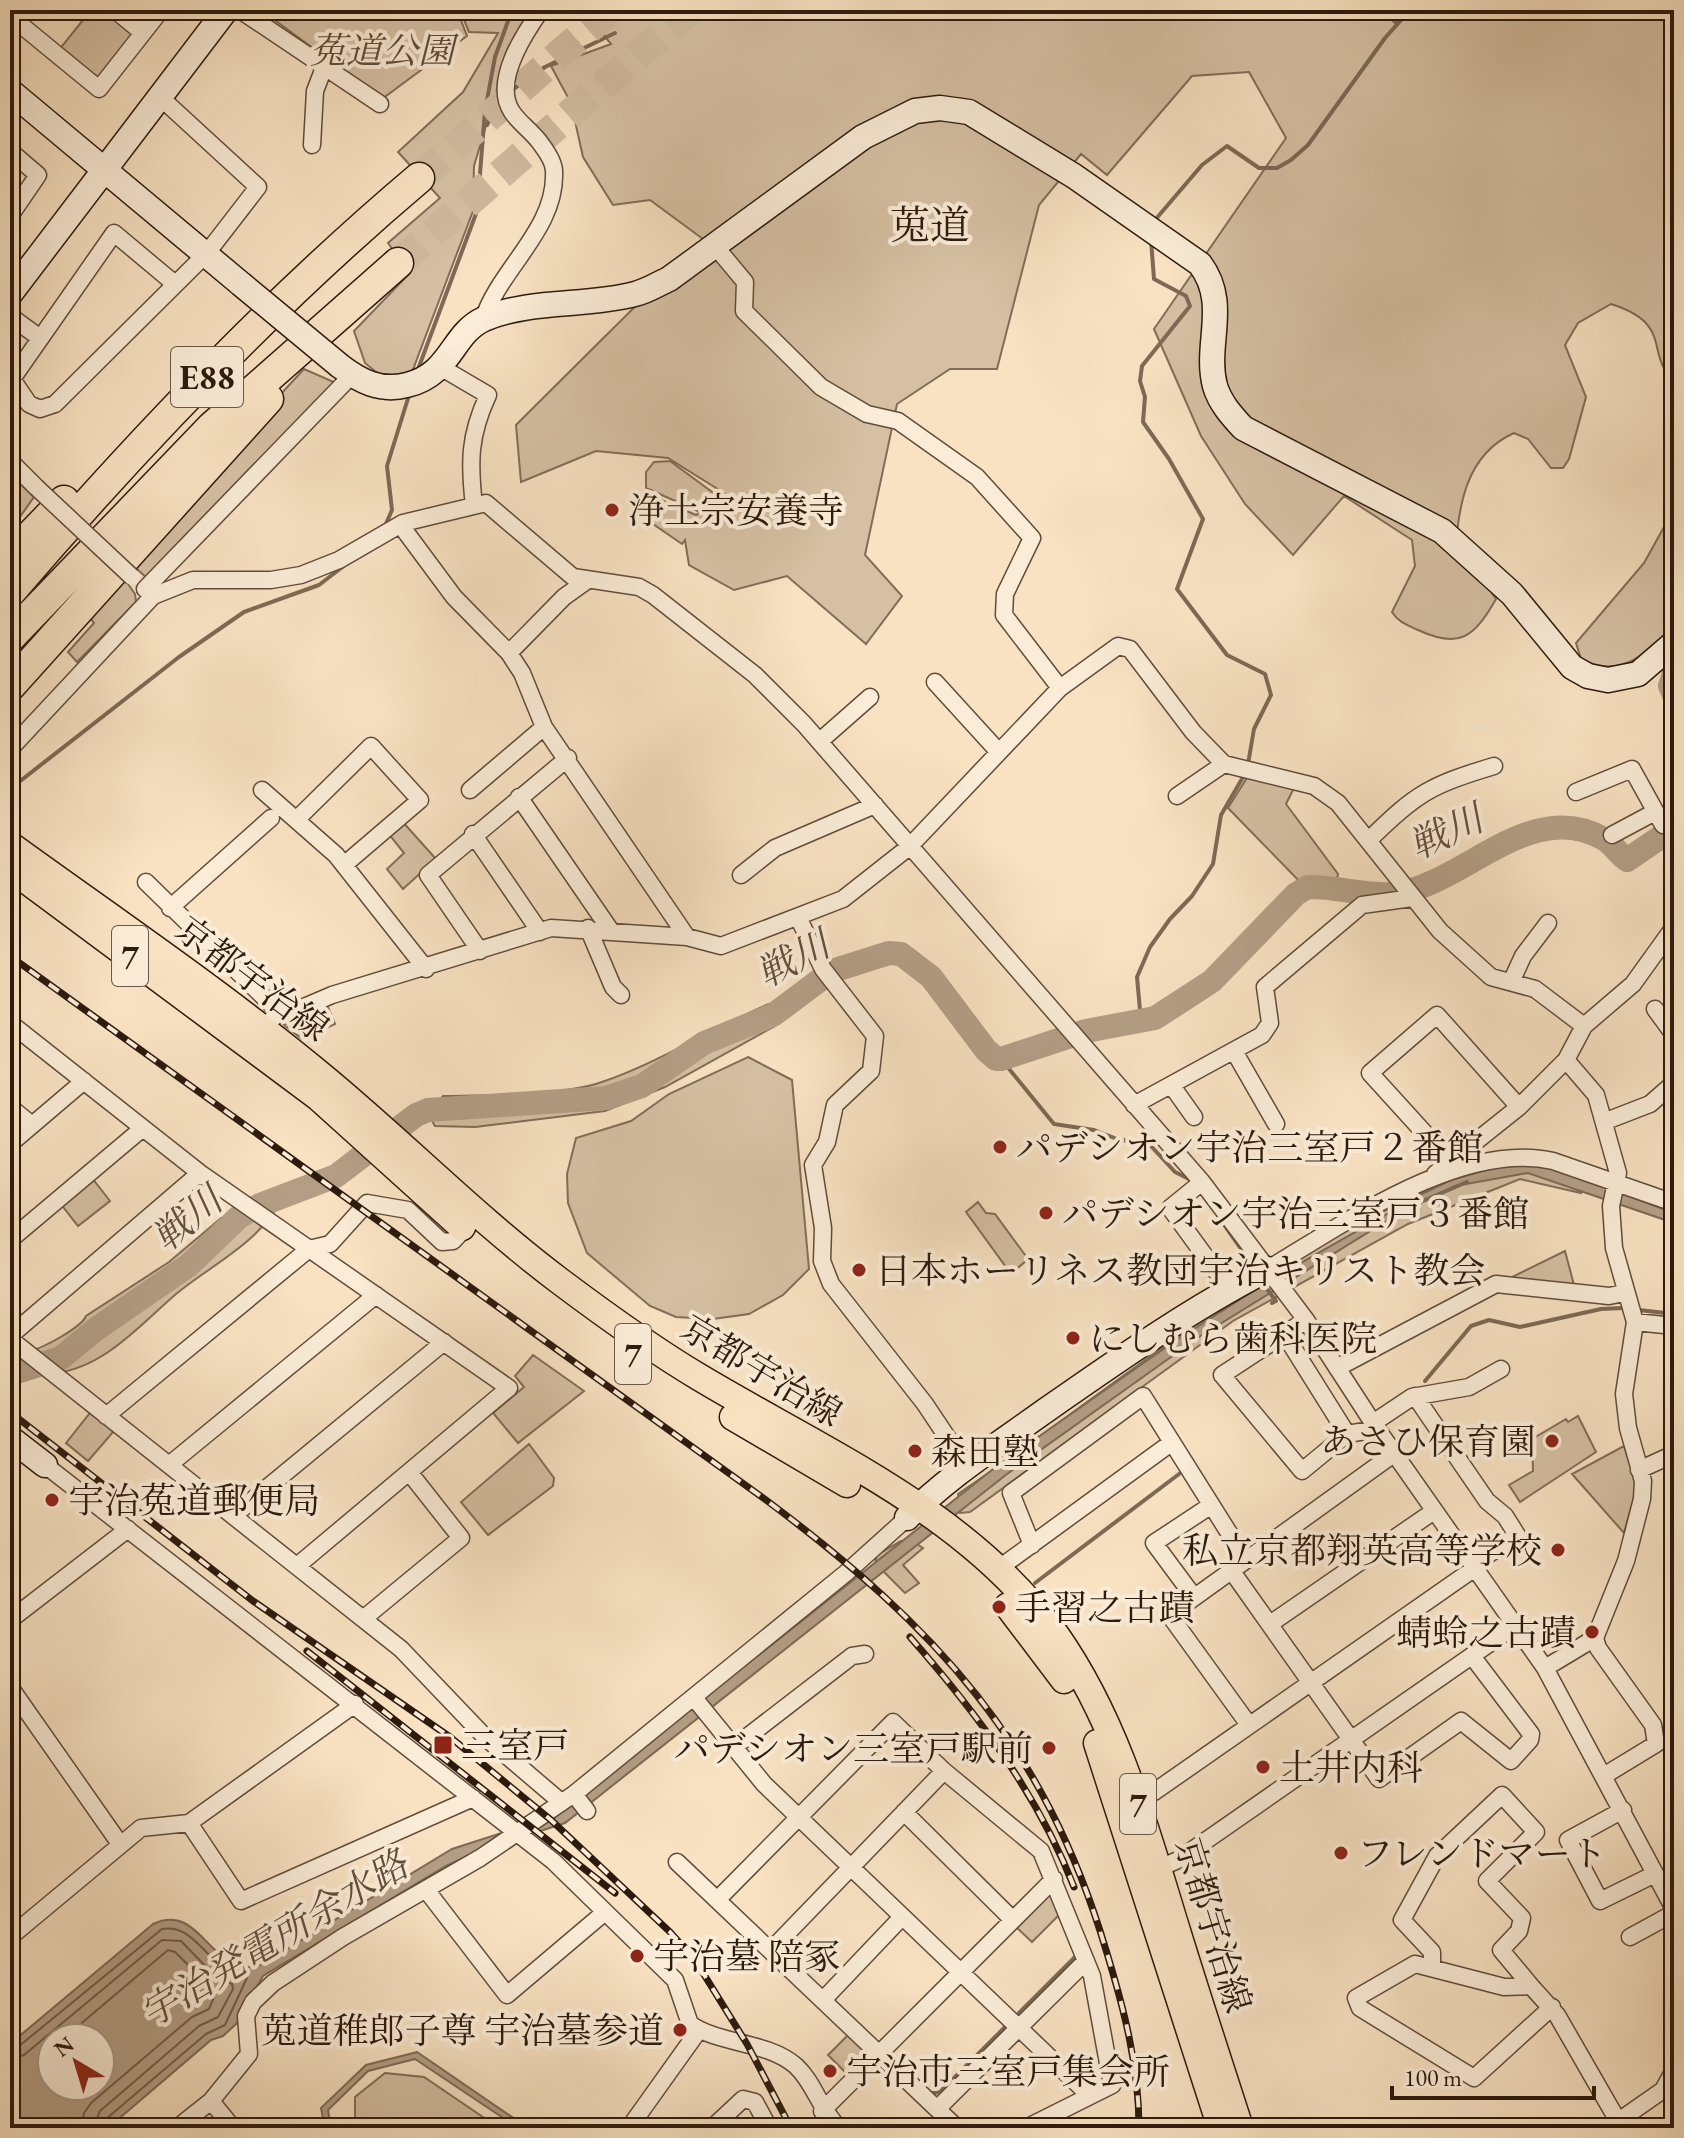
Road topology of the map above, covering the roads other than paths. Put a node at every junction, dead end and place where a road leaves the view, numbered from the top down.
1 (115, 10) edge
2 (161, 10) edge
3 (226, 10) edge
4 (240, 10) edge
5 (541, 10) edge
6 (10, 16) edge
7 (143, 33) junction
8 (325, 65) junction
9 (10, 91) edge
10 (160, 97) junction
11 (380, 104) dead end
12 (312, 145) dead end
13 (10, 151) edge
14 (104, 168) junction
15 (10, 216) edge
16 (715, 246) junction
17 (207, 253) junction
18 (398, 263) tunnel mouth
19 (175, 284) junction
20 (364, 293) junction
21 (10, 294) edge
22 (10, 316) edge
23 (483, 320) junction
24 (40, 338) junction
25 (346, 370) junction
26 (424, 377) junction
27 (10, 461) edge
28 (474, 506) junction
29 (403, 523) junction
30 (10, 557) edge
31 (585, 582) junction
32 (10, 592) edge
33 (149, 593) junction
34 (10, 637) edge
35 (1674, 643) edge
36 (509, 653) junction
37 (935, 682) dead end
38 (10, 686) edge
39 (1060, 688) junction
40 (870, 697) dead end
41 (544, 727) junction
42 (820, 741) junction
43 (10, 749) edge
44 (997, 750) junction
45 (568, 758) junction
46 (1224, 764) junction
47 (1494, 766) dead end
48 (262, 790) dead end
49 (470, 790) dead end
50 (1576, 792) dead end
51 (1177, 796) dead end
52 (519, 797) junction
53 (875, 805) junction
54 (1655, 812) junction
55 (271, 817) dead end
56 (1674, 817) edge
57 (297, 819) junction
58 (473, 834) junction
59 (1612, 835) dead end
60 (1369, 840) junction
61 (10, 845) edge
62 (909, 847) junction
63 (344, 865) junction
64 (10, 868) edge
65 (741, 875) dead end
66 (146, 882) dead end
67 (1409, 893) junction
68 (170, 908) junction
69 (798, 917) junction
70 (1548, 923) dead end
71 (1674, 927) edge
72 (588, 928) junction
73 (611, 931) junction
74 (540, 932) junction
75 (687, 937) junction
76 (480, 951) junction
77 (426, 969) junction
78 (1512, 980) junction
79 (621, 995) dead end
80 (1655, 1009) dead end
81 (10, 1023) edge
82 (1584, 1026) junction
83 (264, 1028) junction
84 (1674, 1035) edge
85 (1234, 1051) junction
86 (1566, 1060) junction
87 (84, 1081) junction
88 (1674, 1083) edge
89 (1172, 1086) junction
90 (1134, 1105) junction
91 (10, 1107) edge
92 (1519, 1107) junction
93 (1194, 1117) dead end
94 (1606, 1121) junction
95 (1276, 1124) dead end
96 (32, 1125) junction
97 (143, 1128) junction
98 (10, 1144) edge
99 (1449, 1160) junction
100 (200, 1173) junction
101 (1431, 1178) junction
102 (1198, 1185) junction
103 (1616, 1185) junction
104 (1674, 1203) edge
105 (470, 1222) junction
106 (10, 1240) edge
107 (309, 1249) junction
108 (1270, 1271) junction
109 (1229, 1289) junction
110 (1624, 1293) junction
111 (376, 1295) junction
112 (1306, 1320) junction
113 (1635, 1322) junction
114 (1674, 1326) edge
115 (1285, 1335) junction
116 (10, 1338) edge
117 (444, 1342) junction
118 (1337, 1368) junction
119 (1501, 1369) dead end
120 (1415, 1396) junction
121 (106, 1416) junction
122 (1376, 1426) junction
123 (1347, 1434) junction
124 (10, 1438) edge
125 (1171, 1443) junction
126 (1395, 1453) junction
127 (1671, 1462) edge
128 (45, 1465) joint
129 (169, 1465) junction
130 (967, 1467) junction
131 (1639, 1470) junction
132 (409, 1472) junction
133 (1210, 1506) junction
134 (1434, 1511) junction
135 (917, 1515) junction
136 (233, 1516) junction
137 (128, 1529) junction
138 (944, 1533) junction
139 (1032, 1545) junction
140 (1246, 1560) junction
141 (297, 1566) junction
142 (1474, 1566) junction
143 (998, 1569) junction
144 (1231, 1570) junction
145 (1194, 1597) junction
146 (363, 1619) junction
147 (10, 1620) edge
148 (1270, 1624) junction
149 (1516, 1625) junction
150 (1595, 1638) junction
151 (865, 1654) dead end
152 (1472, 1656) junction
153 (1545, 1668) junction
154 (1311, 1684) junction
155 (13, 1697) edge
156 (355, 1704) junction
157 (700, 1705) junction
158 (1249, 1725) junction
159 (1351, 1740) junction
160 (1656, 1744) junction
161 (1674, 1744) edge
162 (734, 1747) junction
163 (944, 1771) junction
164 (1605, 1775) junction
165 (473, 1798) junction
166 (1136, 1798) junction
167 (577, 1803) junction
168 (1623, 1810) junction
169 (904, 1812) junction
170 (798, 1817) junction
171 (189, 1823) junction
172 (517, 1832) junction
173 (120, 1844) junction
174 (677, 1862) dead end
175 (851, 1867) junction
176 (1150, 1872) junction
177 (1655, 1874) junction
178 (1054, 1879) junction
179 (427, 1891) junction
180 (717, 1900) junction
181 (1674, 1911) edge
182 (605, 1912) junction
183 (902, 1917) junction
184 (1013, 1920) junction
185 (10, 1937) edge
186 (1630, 1937) dead end
187 (771, 1950) junction
188 (1086, 1961) junction
189 (1432, 1968) junction
190 (960, 1973) junction
191 (1531, 1986) junction
192 (823, 2000) junction
193 (1552, 2007) junction
194 (1017, 2027) junction
195 (699, 2030) junction
196 (879, 2054) junction
197 (1674, 2070) edge
198 (1669, 2087) edge
199 (1089, 2095) junction
200 (211, 2101) junction
201 (937, 2109) junction
202 (822, 2111) junction
203 (1614, 2125) edge
204 (635, 2126) edge
205 (177, 2128) edge
206 (233, 2128) edge
207 (712, 2128) edge
208 (769, 2128) edge
209 (839, 2128) edge
210 (957, 2128) edge
211 (1026, 2128) edge
212 (1221, 2128) edge
213 (1240, 2128) edge

1 - 7 street
2 - 7 street
3 - 10 street
4 - 8 street
5 - 23 street
6 - 7 street
8 - 11 street
8 - 12 street
9 - 14 street
10 - 14 street
10 - 17 street
13 - 15 street
14 - 17 street
14 - 21 street
16 - 23 street
16 - 35 street
16 - 39 street
17 - 19 street
17 - 25 street, bridge
18 - 20 highway, E88
19 - 24 street
19 - 24 street
20 - 34 highway, E88
20 - 38 highway
22 - 24 street
23 - 26 street
25 - 26 street
25 - 33 street
26 - 28 street
27 - 33 street, bridge
28 - 29 street
28 - 31 street
29 - 33 street
29 - 36 street
30 - 32 highway, E88
31 - 36 street
31 - 42 street
33 - 43 street
36 - 41 street
37 - 44 street
39 - 44 street
39 - 46 street
40 - 42 street
41 - 45 street
41 - 49 street
42 - 53 street
44 - 62 street
45 - 52 street
45 - 75 street
46 - 51 street
46 - 60 street
47 - 60 street
48 - 57 street
50 - 54 street
52 - 58 street
52 - 73 street
53 - 62 street
53 - 65 street
54 - 56 street
54 - 59 street
55 - 68 street
57 - 63 street
57 - 63 street
58 - 74 street
58 - 76 street
60 - 67 street
61 - 83 main road, 京都宇治線 / 7
62 - 69 street
62 - 90 street
63 - 77 street
64 - 83 main road, 京都宇治線 / 7
66 - 68 street
67 - 78 street
67 - 85 street
68 - 83 street
69 - 75 street
69 - 130 street
70 - 78 street
71 - 82 street
72 - 73 street
72 - 74 street
72 - 79 street
73 - 75 street
74 - 76 street
76 - 77 street
77 - 83 street
78 - 82 street
80 - 84 street
81 - 87 street
82 - 86 street
83 - 105 main road, 京都宇治線 / 7
85 - 89 street
85 - 95 street
86 - 92 street
86 - 94 street
87 - 96 street
87 - 97 street
88 - 94 street
89 - 90 street
89 - 93 street
90 - 102 street
91 - 96 street
92 - 99 street
92 - 99 street
94 - 103 street
96 - 98 street
97 - 100 street
97 - 106 street
99 - 101 street
100 - 107 street
100 - 116 street
101 - 103 street
101 - 108 street
102 - 108 street
102 - 109 street
103 - 104 street
103 - 110 street
105 - 107 street
105 - 135 main road, 京都宇治線 / 7
107 - 111 street
107 - 121 street
108 - 109 street
108 - 112 street
109 - 130 street
110 - 113 street
110 - 118 street
111 - 117 street
111 - 129 street
112 - 115 street
112 - 118 street
113 - 114 street
113 - 131 street
115 - 123 street
115 - 123 street
116 - 121 street
117 - 132 street
117 - 136 street
118 - 122 street
119 - 120 street
120 - 122 street
120 - 142 street
121 - 129 street
122 - 123 street
122 - 126 street
124 - 128 street
125 - 133 street
125 - 139 street
125 - 139 street
126 - 134 street
126 - 140 street
127 - 131 street
128 - 137 street
129 - 136 street
130 - 135 street
131 - 150 street
132 - 141 street
132 - 146 street
133 - 140 street
133 - 145 street
134 - 142 street
134 - 148 street
135 - 138 main road, 京都宇治線 / 7
135 - 157 street
136 - 141 street
137 - 147 street
137 - 156 street
138 - 143 main road, 京都宇治線 / 7
138 - 176 main road, 京都宇治線 / 7
139 - 143 street
140 - 144 street
141 - 146 street
142 - 149 street
142 - 154 street
143 - 166 main road, 京都宇治線 / 7
144 - 145 street
144 - 148 street
145 - 158 street
146 - 167 street
148 - 154 street
149 - 152 street
149 - 153 street
150 - 153 street
150 - 160 street
151 - 162 street
152 - 159 street
152 - 159 street
153 - 164 street
154 - 158 street
154 - 159 street
155 - 173 street
156 - 165 street
156 - 171 street
157 - 162 street
157 - 167 street
158 - 166 street
159 - 176 street
160 - 161 street
160 - 164 street
162 - 170 street
163 - 169 street
163 - 170 street
163 - 178 street
164 - 168 street
165 - 171 street
165 - 172 street
166 - 176 main road, 京都宇治線 / 7
167 - 172 street
168 - 177 street
168 - 177 street
169 - 175 street
169 - 184 street
170 - 175 street
170 - 180 street
171 - 173 street
172 - 179 street
172 - 182 street
173 - 185 street
174 - 180 street
175 - 183 street
175 - 187 street
176 - 212 main road, 京都宇治線 / 7
176 - 213 main road, 京都宇治線 / 7
177 - 181 street
178 - 184 street
178 - 188 street
179 - 182 street
179 - 200 street
180 - 187 street
181 - 186 street
182 - 195 street
183 - 190 street
183 - 192 street
184 - 190 street
187 - 192 street
188 - 194 street
188 - 199 street
189 - 191 street
189 - 191 street
189 - 193 street
190 - 194 street
190 - 196 street
191 - 193 street
192 - 196 street
193 - 203 street
194 - 199 street
194 - 201 street
195 - 202 street
195 - 204 street
196 - 201 street
196 - 202 street
197 - 198 street
198 - 203 street
199 - 211 street
200 - 205 street
200 - 206 street
201 - 210 street
202 - 209 street
207 - 208 street

